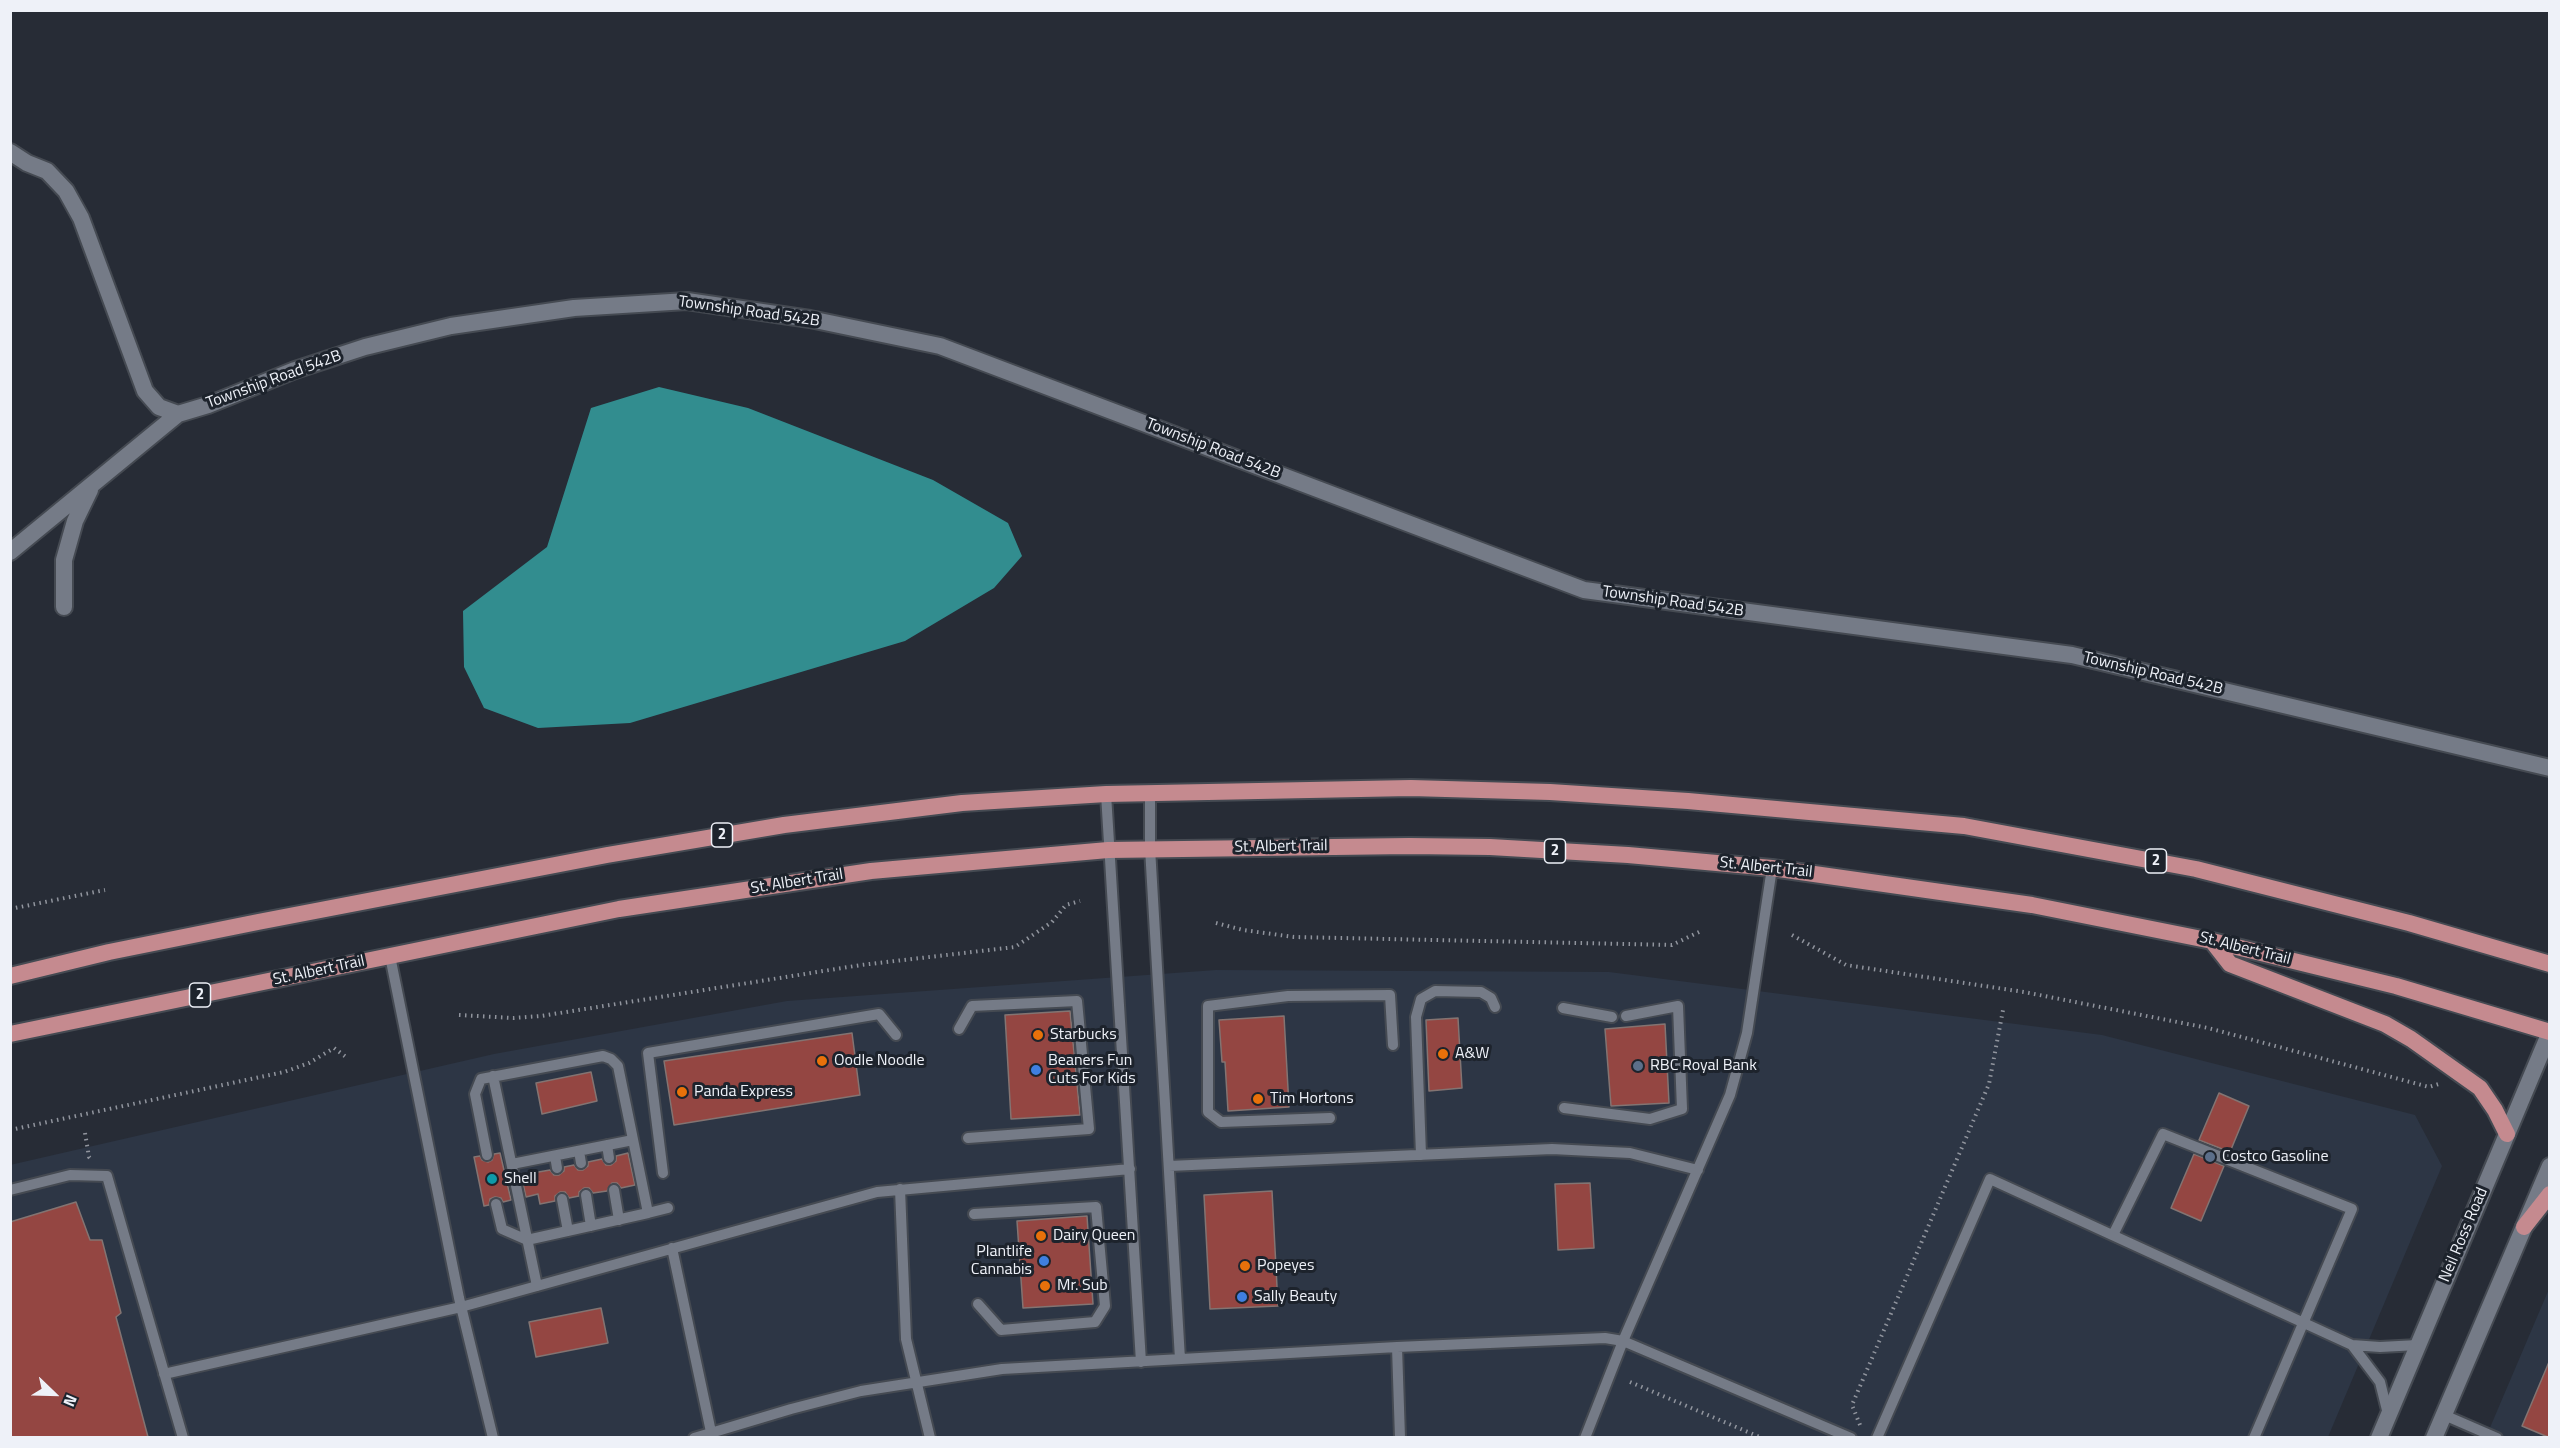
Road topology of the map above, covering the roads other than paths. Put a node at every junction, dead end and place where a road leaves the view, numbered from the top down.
1 (10, 152) edge
2 (19, 163) edge
3 (178, 414) junction
4 (93, 483) junction
5 (10, 552) edge
6 (64, 607) dead end
7 (2550, 768) edge
8 (1150, 793) junction
9 (1106, 794) junction
10 (1150, 848) junction
11 (1108, 850) junction
12 (1773, 867) junction
13 (2212, 941) junction
14 (390, 956) junction
15 (2550, 964) edge
16 (10, 976) edge
17 (1495, 1007) dead end
18 (1563, 1008) dead end
19 (1626, 1016) dead end
20 (1612, 1017) dead end
21 (959, 1029) dead end
22 (2550, 1032) edge
23 (10, 1034) edge
24 (896, 1035) dead end
25 (1393, 1045) dead end
26 (493, 1076) junction
27 (1564, 1108) dead end
28 (1330, 1118) dead end
29 (2506, 1134) junction
30 (968, 1138) dead end
31 (633, 1140) junction
32 (607, 1145) junction
33 (579, 1151) junction
34 (487, 1155) dead end
35 (555, 1155) junction
36 (1421, 1155) junction
37 (609, 1158) dead end
38 (581, 1163) dead end
39 (512, 1164) junction
40 (1169, 1166) junction
41 (2550, 1166) edge
42 (557, 1168) dead end
43 (1130, 1169) junction
44 (1698, 1170) junction
45 (663, 1173) dead end
46 (900, 1189) junction
47 (10, 1190) edge
48 (614, 1190) dead end
49 (2550, 1194) edge
50 (586, 1195) dead end
51 (562, 1199) dead end
52 (496, 1204) dead end
53 (668, 1208) dead end
54 (648, 1213) junction
55 (974, 1214) dead end
56 (619, 1220) junction
57 (591, 1226) junction
58 (2524, 1227) junction
59 (568, 1231) junction
60 (2113, 1235) junction
61 (526, 1240) junction
62 (672, 1248) junction
63 (537, 1286) junction
64 (978, 1304) dead end
65 (461, 1307) junction
66 (2304, 1322) junction
67 (1623, 1341) junction
68 (2352, 1345) junction
69 (2418, 1345) junction
70 (1397, 1347) junction
71 (1180, 1359) junction
72 (1141, 1362) junction
73 (164, 1374) junction
74 (916, 1381) junction
75 (2388, 1414) junction
76 (2444, 1415) junction
77 (711, 1432) junction
78 (183, 1437) edge
79 (493, 1437) edge
80 (694, 1437) edge
81 (930, 1437) edge
82 (1400, 1437) edge
83 (1584, 1437) edge
84 (1851, 1437) edge
85 (1877, 1437) edge
86 (2253, 1437) edge
87 (2379, 1437) edge
88 (2434, 1437) edge
89 (2497, 1437) edge

1 - 2 street
2 - 3 street
3 - 4 street, Township Road 542B
3 - 7 street, Township Road 542B
4 - 5 street, Township Road 542B
4 - 6 street
8 - 9 main road, 2
8 - 10 lane
8 - 15 main road, 2
9 - 11 lane
9 - 16 main road, 2
10 - 11 main road, St. Albert Trail / 2
10 - 12 main road, St. Albert Trail / 2
10 - 40 lane
11 - 14 main road, St. Albert Trail / 2
11 - 43 lane
12 - 13 main road, St. Albert Trail / 2
12 - 44 lane
13 - 22 main road, St. Albert Trail / 2
13 - 29 main road
14 - 23 main road, St. Albert Trail / 2
14 - 65 lane
17 - 36 lane
18 - 20 lane
19 - 27 lane
21 - 30 lane
22 - 29 street, Neil Ross Road
24 - 45 lane
25 - 28 lane
26 - 31 lane
26 - 34 lane
26 - 39 lane
29 - 69 street, Neil Ross Road
31 - 32 lane
31 - 54 lane
32 - 33 lane
32 - 37 lane
33 - 35 lane
33 - 38 lane
35 - 39 lane
35 - 42 lane
36 - 40 lane
36 - 44 lane
39 - 61 lane
40 - 71 lane
41 - 58 street
43 - 46 lane
43 - 72 lane
44 - 67 lane
46 - 62 lane
46 - 74 lane
47 - 73 lane
48 - 56 lane
49 - 58 main road
50 - 57 lane
51 - 59 lane
52 - 61 lane
53 - 54 lane
54 - 56 lane
55 - 64 lane
56 - 57 lane
57 - 59 lane
58 - 76 street
59 - 61 lane
60 - 66 lane
60 - 66 lane
60 - 85 lane
61 - 63 lane
62 - 63 lane
62 - 77 lane
63 - 65 lane
65 - 73 lane
65 - 79 lane
66 - 68 lane
66 - 86 lane
67 - 70 lane
67 - 83 lane
67 - 84 lane
68 - 69 lane
68 - 75 lane
69 - 75 street, Neil Ross Road
70 - 71 lane
70 - 82 lane
71 - 72 lane
72 - 74 lane
73 - 78 lane
74 - 77 lane
74 - 81 lane
75 - 87 street, Neil Ross Road
76 - 88 street
76 - 89 lane
77 - 80 lane

